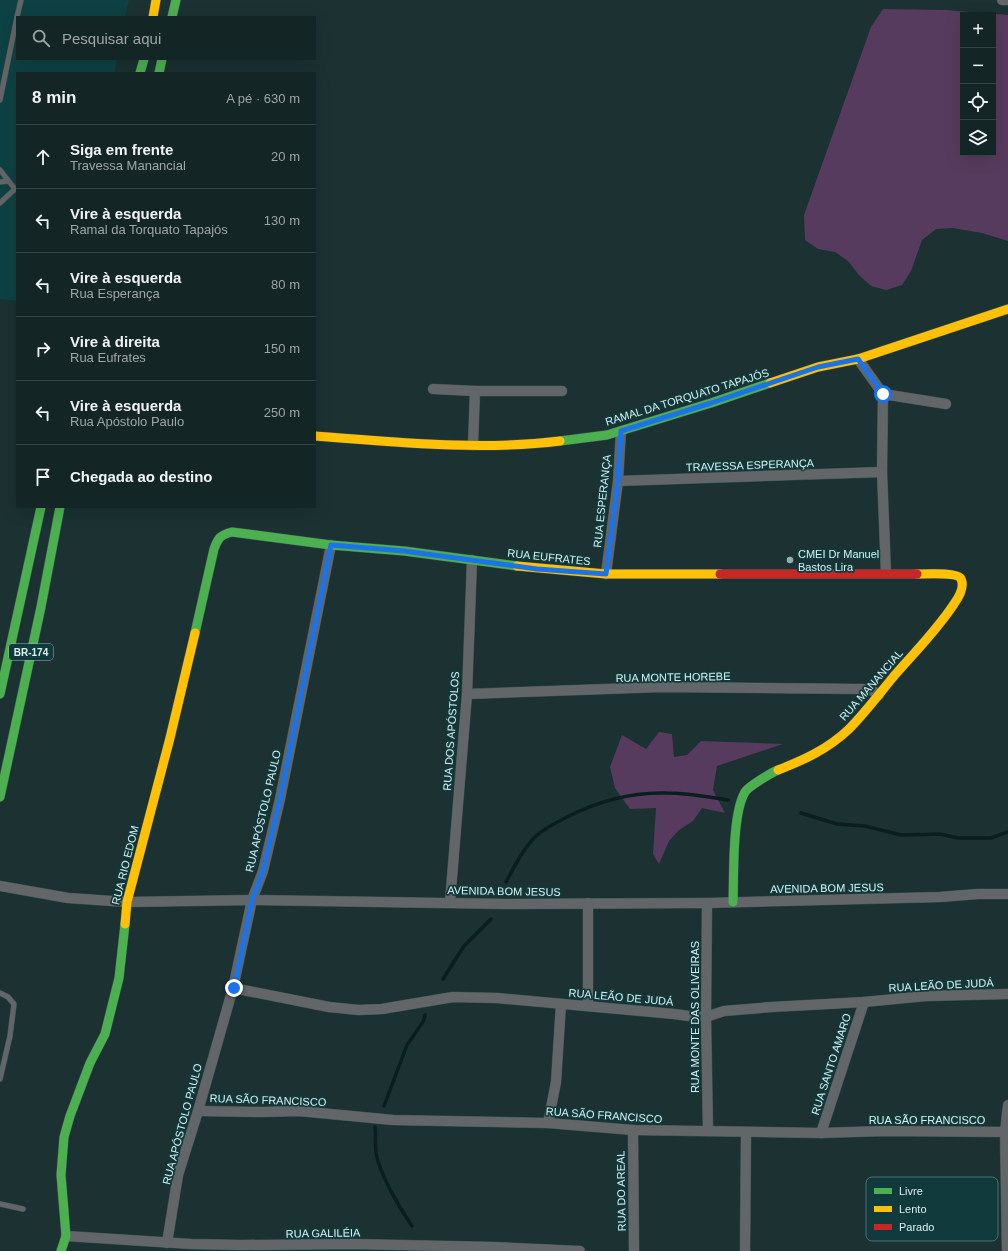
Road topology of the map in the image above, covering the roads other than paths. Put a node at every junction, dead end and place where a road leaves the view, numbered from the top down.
1 (21, 0) edge
2 (156, 0) edge
3 (176, 0) edge
4 (1002, 0) edge
5 (1008, 0) edge
6 (17, 16) edge
7 (153, 16) edge
8 (172, 16) edge
9 (16, 22) edge
10 (144, 60) edge
11 (162, 60) edge
12 (140, 72) edge
13 (159, 72) edge
14 (0, 100) edge
15 (0, 170) edge
16 (8, 181) junction
17 (0, 182) edge
18 (16, 190) edge
19 (0, 203) edge
20 (1008, 309) edge
21 (858, 359) junction
22 (433, 389) dead end
23 (475, 391) junction
24 (562, 391) dead end
25 (883, 394) junction
26 (946, 404) dead end
27 (621, 431) junction
28 (316, 436) edge
29 (473, 445) junction
30 (882, 472) junction
31 (618, 481) junction
32 (41, 508) edge
33 (60, 508) edge
34 (249, 533) joint
35 (331, 545) junction
36 (472, 560) junction
37 (886, 573) junction
38 (606, 574) junction
39 (944, 574) joint
40 (0, 694) edge
41 (467, 694) junction
42 (879, 695) junction
43 (0, 797) edge
44 (0, 886) edge
45 (1008, 894) edge
46 (252, 900) junction
47 (127, 902) junction
48 (450, 902) junction
49 (733, 902) junction
50 (707, 903) junction
51 (588, 904) junction
52 (234, 988) junction
53 (0, 993) edge
54 (1008, 994) edge
55 (864, 1002) junction
56 (561, 1004) junction
57 (588, 1006) junction
58 (706, 1017) junction
59 (0, 1079) edge
60 (1008, 1105) edge
61 (198, 1110) junction
62 (548, 1123) junction
63 (633, 1130) junction
64 (708, 1131) junction
65 (746, 1132) junction
66 (1007, 1132) edge
67 (821, 1134) junction
68 (0, 1204) edge
69 (23, 1208) dead end
70 (66, 1236) junction
71 (167, 1243) junction
72 (190, 1248) edge
73 (494, 1249) edge
74 (61, 1251) edge
75 (580, 1251) edge
76 (634, 1251) edge
77 (745, 1251) edge
78 (1007, 1251) edge

1 - 6 lane
2 - 7 main road
3 - 8 main road
4 - 5 street
9 - 14 lane
10 - 12 main road
11 - 13 main road
15 - 16 lane
16 - 17 lane
16 - 18 lane
18 - 19 lane
20 - 21 main road, RAMAL DA TORQUATO TAPAJÓS
21 - 25 street
21 - 27 main road, RAMAL DA TORQUATO TAPAJÓS
22 - 23 street
23 - 24 street
23 - 29 street
25 - 26 street
25 - 30 street
27 - 29 main road, RAMAL DA TORQUATO TAPAJÓS
27 - 31 street, RUA ESPERANÇA
28 - 29 main road, RAMAL DA TORQUATO TAPAJÓS
30 - 31 street, TRAVESSA ESPERANÇA
30 - 37 street
31 - 38 street, RUA ESPERANÇA
32 - 40 main road, BR-174
33 - 43 main road, BR-174
34 - 35 main road, RUA EUFRATES
34 - 47 main road, RUA RIO EDOM
35 - 36 main road, RUA EUFRATES
35 - 46 street, RUA APÓSTOLO PAULO
36 - 38 main road, RUA EUFRATES
36 - 41 street, RUA DOS APÓSTOLOS
37 - 38 main road, RUA EUFRATES
37 - 39 main road, RUA EUFRATES
39 - 42 main road, RUA MANANCIAL
41 - 42 street, RUA MONTE HOREBE
41 - 48 street, RUA DOS APÓSTOLOS
42 - 49 main road, RUA MANANCIAL
44 - 47 street, AVENIDA BOM JESUS
45 - 49 street, AVENIDA BOM JESUS
46 - 47 street, AVENIDA BOM JESUS
46 - 48 street, AVENIDA BOM JESUS
46 - 52 street, RUA APÓSTOLO PAULO
47 - 70 main road, RUA RIO EDOM
48 - 51 street, AVENIDA BOM JESUS
49 - 50 street, AVENIDA BOM JESUS
50 - 51 street, AVENIDA BOM JESUS
50 - 58 street, RUA MONTE DAS OLIVEIRAS
51 - 57 street
52 - 56 street, RUA LEÃO DE JUDÁ
52 - 61 street, RUA APÓSTOLO PAULO
53 - 59 lane
54 - 55 street, RUA LEÃO DE JUDÁ
55 - 58 street, RUA LEÃO DE JUDÁ
55 - 67 street, RUA SANTO AMARO
56 - 57 street, RUA LEÃO DE JUDÁ
56 - 62 street
57 - 58 street, RUA LEÃO DE JUDÁ
58 - 64 street, RUA MONTE DAS OLIVEIRAS
60 - 66 street
61 - 62 street, RUA SÃO FRANCISCO
61 - 71 street, RUA APÓSTOLO PAULO
62 - 63 street, RUA SÃO FRANCISCO
63 - 64 street, RUA SÃO FRANCISCO
63 - 76 street, RUA DO AREAL
64 - 65 street, RUA SÃO FRANCISCO
65 - 67 street, RUA SÃO FRANCISCO
65 - 77 street
66 - 67 street, RUA SÃO FRANCISCO
66 - 78 street
68 - 69 lane
70 - 71 street, RUA GALILÉIA
70 - 74 main road, RUA RIO EDOM
71 - 72 street, RUA GALILÉIA
72 - 73 street, RUA GALILÉIA
73 - 75 street, RUA GALILÉIA

